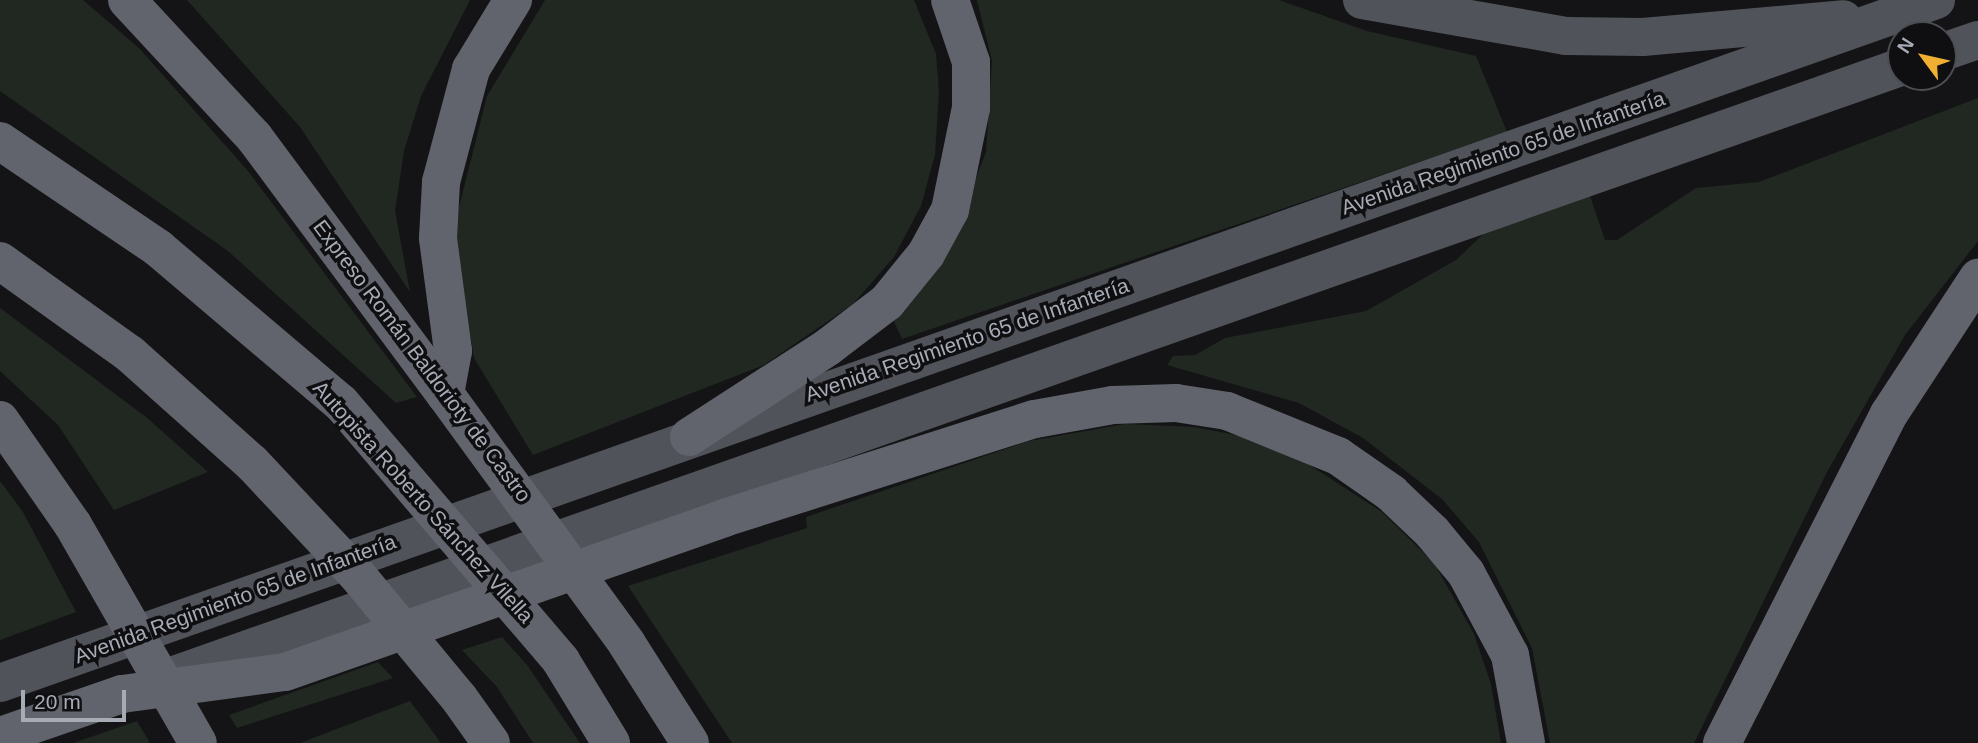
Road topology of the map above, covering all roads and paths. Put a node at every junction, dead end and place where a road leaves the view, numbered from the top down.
1 (127, 0) edge
2 (513, 0) edge
3 (950, 0) edge
4 (1362, 0) edge
5 (1936, 0) edge
6 (1897, 15) junction
7 (1978, 40) edge
8 (1957, 47) edge
9 (1887, 72) edge
10 (0, 141) edge
11 (0, 261) edge
12 (1978, 278) edge
13 (445, 394) junction
14 (0, 420) edge
15 (689, 437) junction
16 (1766, 650) junction
17 (0, 683) edge
18 (122, 694) junction
19 (0, 736) edge
20 (198, 743) edge
21 (491, 743) edge
22 (611, 743) edge
23 (690, 743) edge
24 (1526, 743) edge
25 (1722, 743) edge
26 (1743, 743) edge

1 - 13 highway, Expreso Román Baldorioty de Castro
2 - 13 highway
3 - 15 highway
4 - 6 main road
5 - 6 main road, Avenida Regimiento 65 de Infantería
6 - 15 main road, Avenida Regimiento 65 de Infantería
7 - 8 main road
9 - 18 main road
10 - 22 highway, Autopista Roberto Sánchez Vilella, bridge
11 - 21 highway, bridge
12 - 16 highway
13 - 23 highway, Expreso Román Baldorioty de Castro, bridge
14 - 20 highway, bridge
15 - 17 main road, Avenida Regimiento 65 de Infantería
16 - 25 highway
16 - 26 highway
18 - 19 highway
18 - 24 highway

